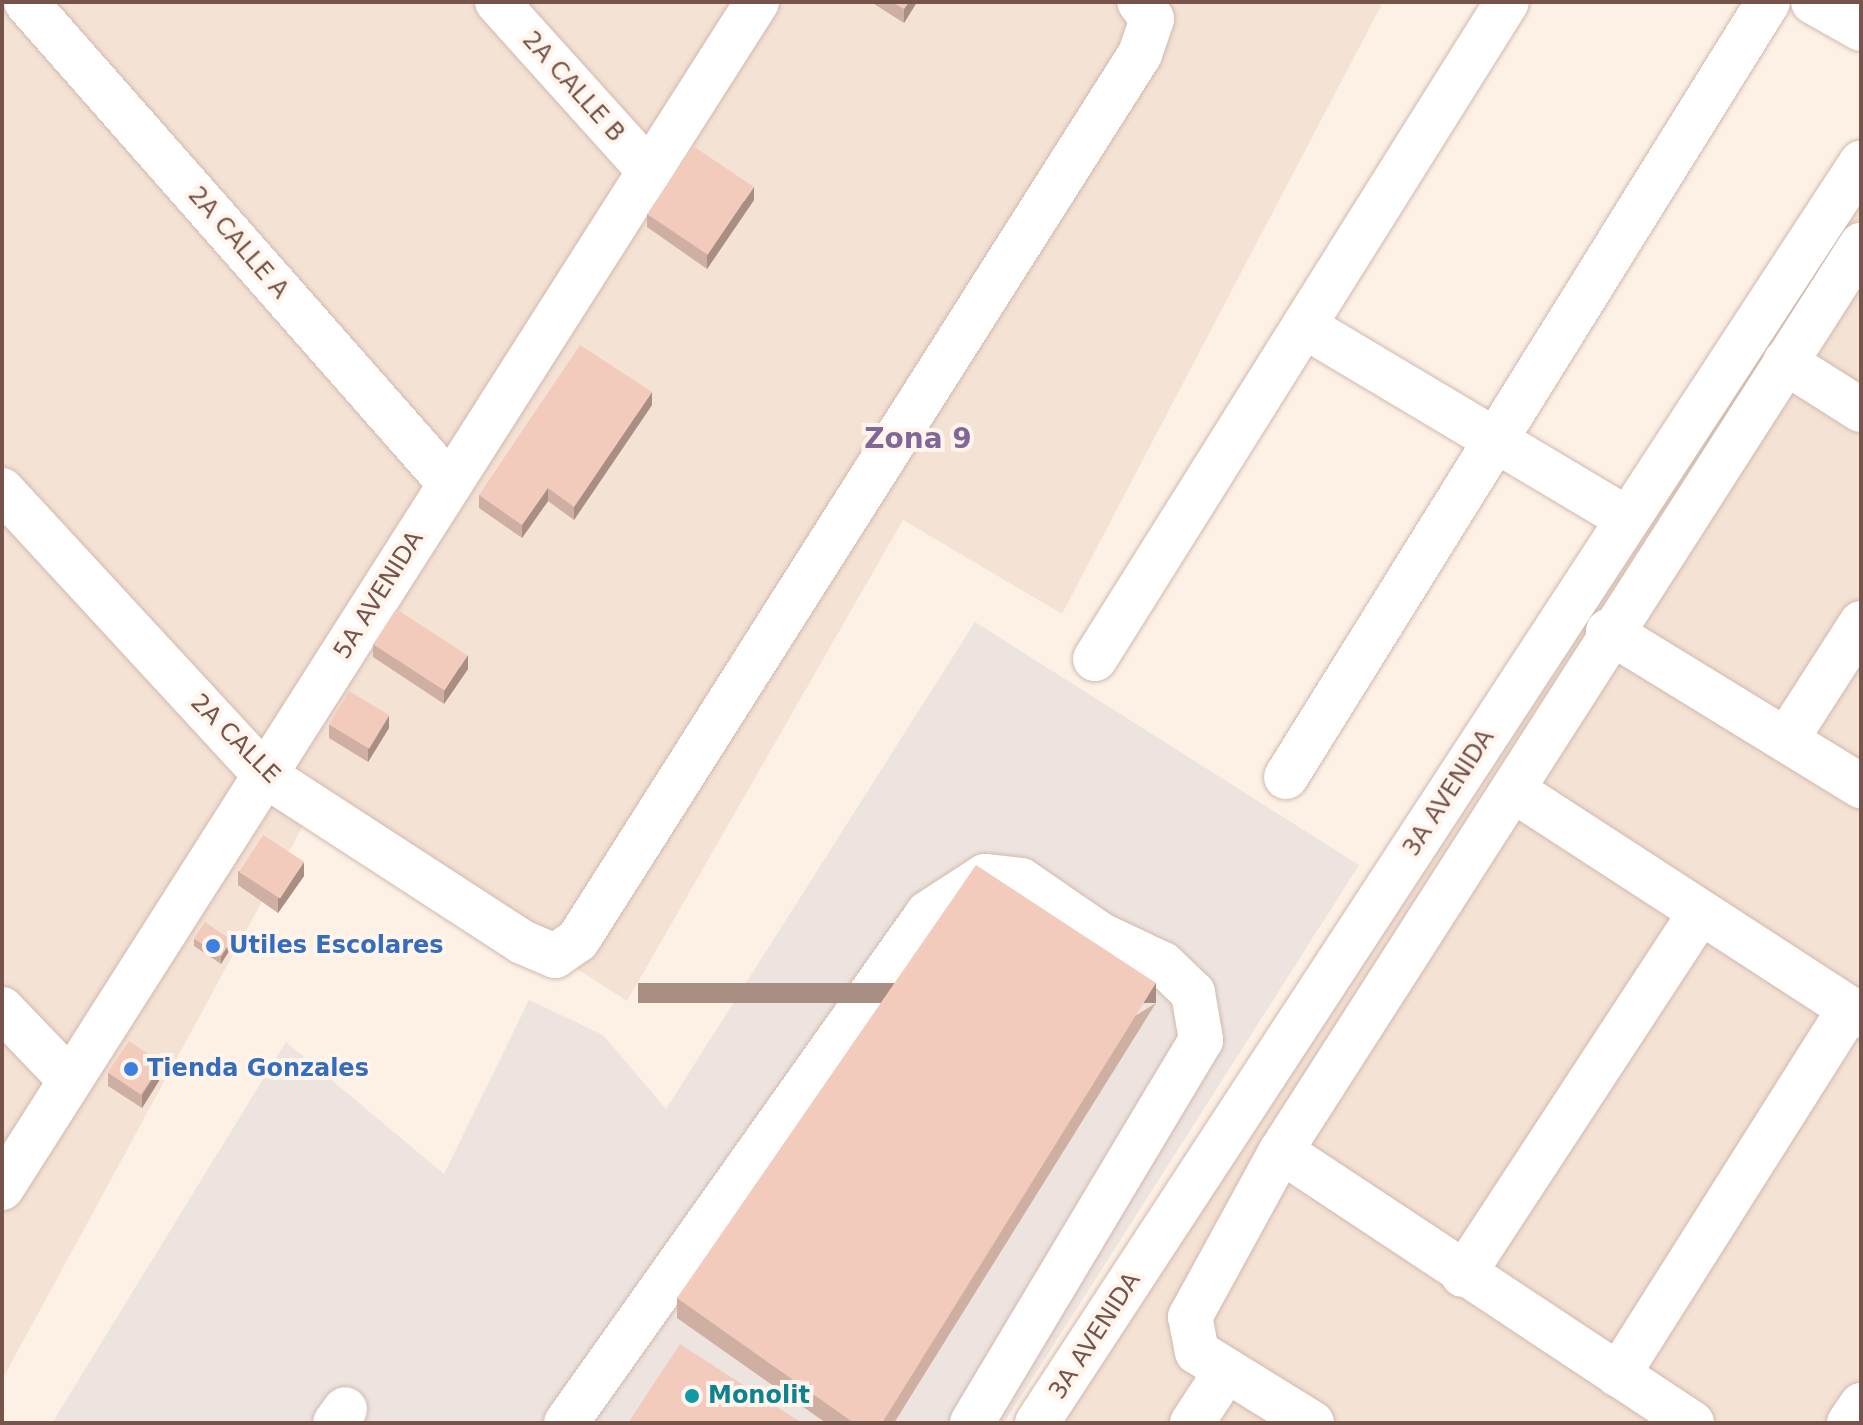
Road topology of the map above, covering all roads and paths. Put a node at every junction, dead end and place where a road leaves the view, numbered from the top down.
1 (26, 2) edge
2 (497, 2) edge
3 (757, 2) edge
4 (1507, 2) edge
5 (1768, 2) edge
6 (1813, 2) edge
7 (1146, 10) edge
8 (1861, 29) edge
9 (1861, 163) edge
10 (649, 171) junction
11 (1861, 245) edge
12 (1304, 326) junction
13 (1785, 362) junction
14 (1861, 410) edge
15 (1496, 440) junction
16 (450, 484) junction
17 (2, 490) edge
18 (1628, 519) junction
19 (1861, 623) edge
20 (1608, 631) junction
21 (1095, 659) dead end
22 (1786, 740) junction
23 (265, 775) junction
24 (1286, 777) dead end
25 (1861, 786) edge
26 (1513, 790) junction
27 (1700, 913) junction
28 (2, 1009) edge
29 (1855, 1012) edge
30 (70, 1080) junction
31 (1281, 1151) junction
32 (2, 1188) edge
33 (1463, 1275) junction
34 (1618, 1375) junction
35 (1244, 1395) edge
36 (1861, 1405) edge
37 (566, 1423) edge
38 (972, 1423) edge
39 (1037, 1423) edge
40 (1192, 1423) edge
41 (1312, 1423) edge
42 (1692, 1423) edge
43 (1849, 1423) edge

1 - 16 street, 2A CALLE A
2 - 10 street, 2A CALLE B
3 - 10 street, 5A AVENIDA
4 - 12 street
5 - 15 street
6 - 8 street
7 - 23 street, 2A CALLE
9 - 18 street, 3A AVENIDA
10 - 16 street, 5A AVENIDA
11 - 13 street
12 - 15 street
12 - 21 street
13 - 14 street
13 - 20 street
15 - 18 street
15 - 24 street
16 - 23 street, 5A AVENIDA
17 - 23 street, 2A CALLE
18 - 39 street, 3A AVENIDA
19 - 22 street
20 - 22 street
20 - 26 street
22 - 25 street
23 - 30 street, 5A AVENIDA
26 - 27 street
26 - 31 street
27 - 29 street
27 - 33 street
28 - 30 street
29 - 34 street
30 - 32 street, 5A AVENIDA
31 - 33 street
31 - 35 street
33 - 34 street
34 - 42 street
35 - 40 street
35 - 41 street
36 - 43 street
37 - 38 street

